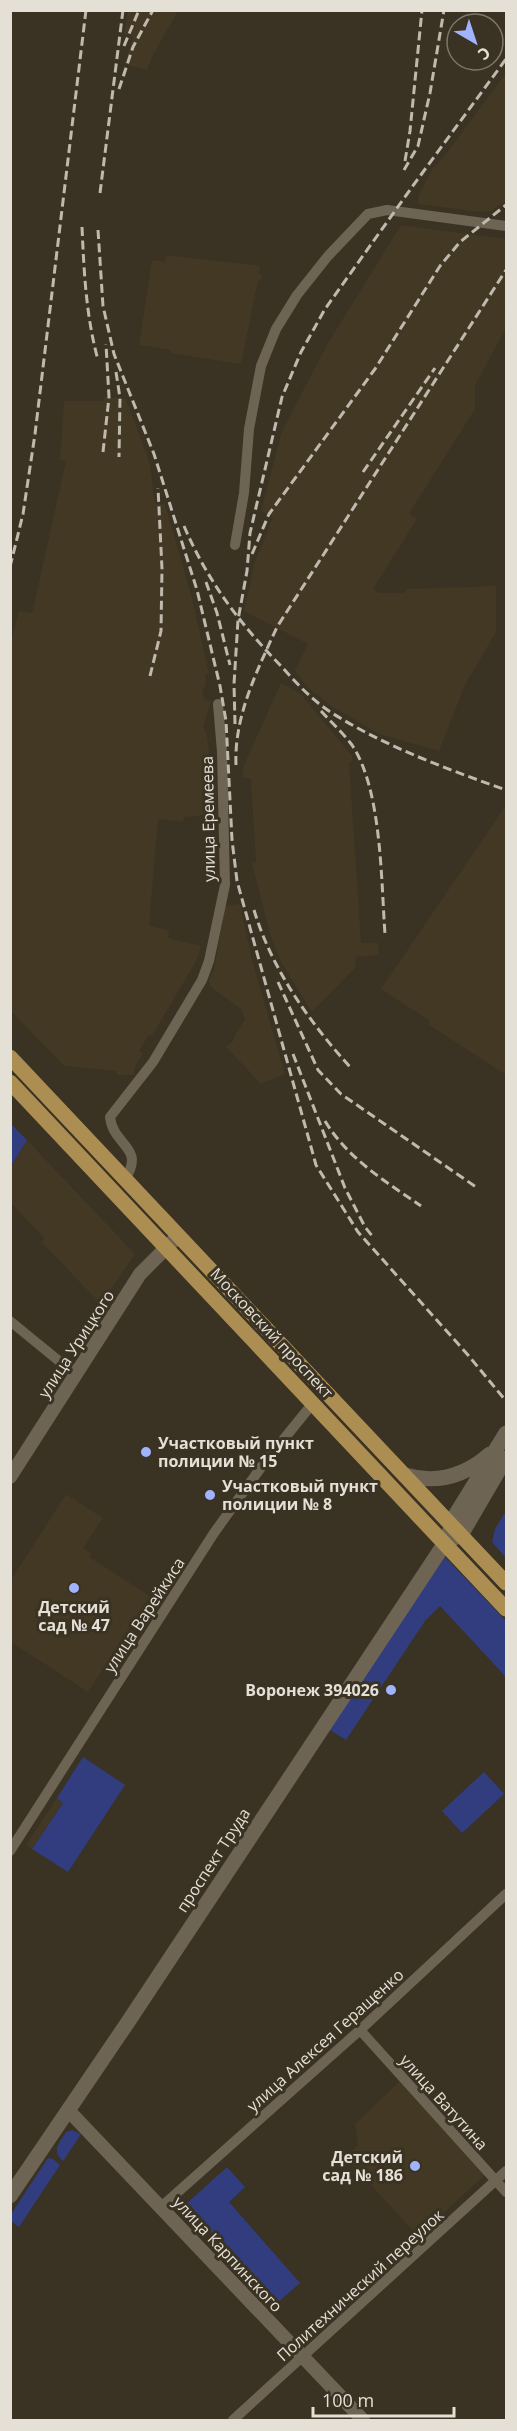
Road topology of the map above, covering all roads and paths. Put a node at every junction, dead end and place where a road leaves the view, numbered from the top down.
1 (507, 226) edge
2 (235, 545) dead end
3 (218, 704) dead end
4 (10, 1057) edge
5 (10, 1082) edge
6 (125, 1179) junction
7 (179, 1236) junction
8 (166, 1248) junction
9 (10, 1321) edge
10 (78, 1372) junction
11 (313, 1403) junction
12 (504, 1446) edge
13 (405, 1475) junction
14 (10, 1477) edge
15 (456, 1530) junction
16 (445, 1543) junction
17 (507, 1583) edge
18 (507, 1609) edge
19 (10, 1851) edge
20 (507, 1894) edge
21 (360, 2030) junction
22 (68, 2110) junction
23 (507, 2171) edge
24 (495, 2181) junction
25 (507, 2192) edge
26 (10, 2196) edge
27 (161, 2207) junction
28 (303, 2357) junction
29 (233, 2421) edge
30 (363, 2421) edge

1 - 2 street
3 - 6 street, улица Еремеева
4 - 6 main road, Московский проспект
5 - 8 main road, Московский проспект
6 - 7 main road, Московский проспект
7 - 8 street, улица Урицкого
7 - 13 main road, Московский проспект
8 - 10 street, улица Урицкого
8 - 11 main road, Московский проспект
9 - 10 street
10 - 14 street, улица Урицкого
11 - 16 main road, Московский проспект
11 - 19 street, улица Варейкиса
12 - 13 main road
12 - 15 main road
13 - 15 main road, Московский проспект
15 - 16 main road, проспект Труда
15 - 17 main road, Московский проспект
16 - 18 main road, Московский проспект
16 - 22 main road, проспект Труда
20 - 21 street, улица Алексея Геращенко
21 - 24 street, улица Ватутина
21 - 27 street, улица Алексея Геращенко
22 - 26 main road, проспект Труда
22 - 27 street, улица Карпинского
23 - 24 street, Политехнический переулок
24 - 25 street, улица Ватутина
24 - 28 street, Политехнический переулок
27 - 28 street, улица Карпинского
28 - 29 street, Политехнический переулок
28 - 30 street, улица Карпинского

